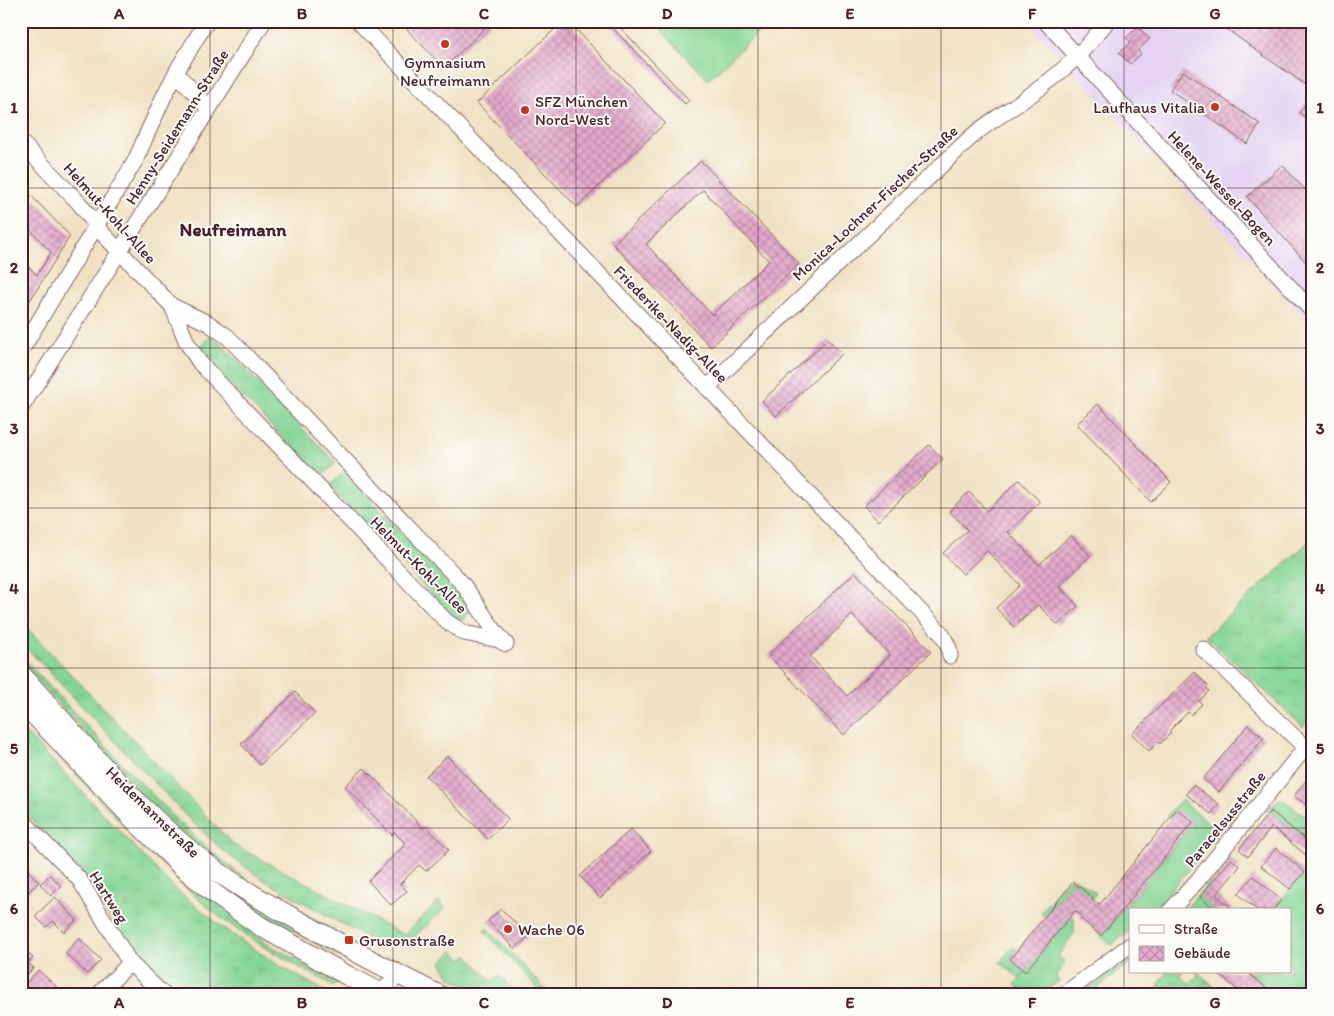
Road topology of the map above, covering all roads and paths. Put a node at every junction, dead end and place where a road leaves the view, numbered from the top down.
1 (207, 21) edge
2 (264, 21) edge
3 (358, 21) edge
4 (1045, 21) edge
5 (1107, 21) edge
6 (1076, 55) junction
7 (176, 73) junction
8 (209, 108) junction
9 (21, 142) edge
10 (97, 225) junction
11 (119, 251) junction
12 (172, 306) junction
13 (1313, 312) edge
14 (21, 351) edge
15 (707, 388) junction
16 (21, 408) edge
17 (1203, 649) dead end
18 (950, 656) dead end
19 (21, 674) edge
20 (21, 701) edge
21 (1309, 752) edge
22 (21, 819) edge
23 (1173, 908) edge
24 (1129, 946) edge
25 (130, 963) junction
26 (399, 975) junction
27 (381, 994) edge
28 (98, 995) edge
29 (164, 995) edge
30 (439, 995) edge
31 (1064, 995) edge

1 - 7 street, Henny-Seidemann-Straße
2 - 8 street, Henny-Seidemann-Straße
3 - 15 street, Friederike-Nadig-Allee
4 - 6 street, Helene-Wessel-Bogen
5 - 6 street, Monica-Lochner-Fischer-Straße
6 - 13 street, Helene-Wessel-Bogen
6 - 15 street, Monica-Lochner-Fischer-Straße
7 - 8 street
7 - 10 street, Henny-Seidemann-Straße
8 - 11 street, Henny-Seidemann-Straße
9 - 10 street, Helmut-Kohl-Allee
10 - 11 street, Helmut-Kohl-Allee
10 - 14 street, Henny-Seidemann-Straße
11 - 12 street, Helmut-Kohl-Allee
11 - 16 street, Henny-Seidemann-Straße
12 - 12 street, Helmut-Kohl-Allee
15 - 18 street, Friederike-Nadig-Allee
17 - 21 street
19 - 26 main road, Heidemannstraße
20 - 27 main road, Heidemannstraße
21 - 23 street, Paracelsusstraße
22 - 25 street, Hartweg
24 - 31 street
25 - 28 street
25 - 29 street, Hartweg
26 - 27 street
26 - 30 main road, Heidemannstraße

